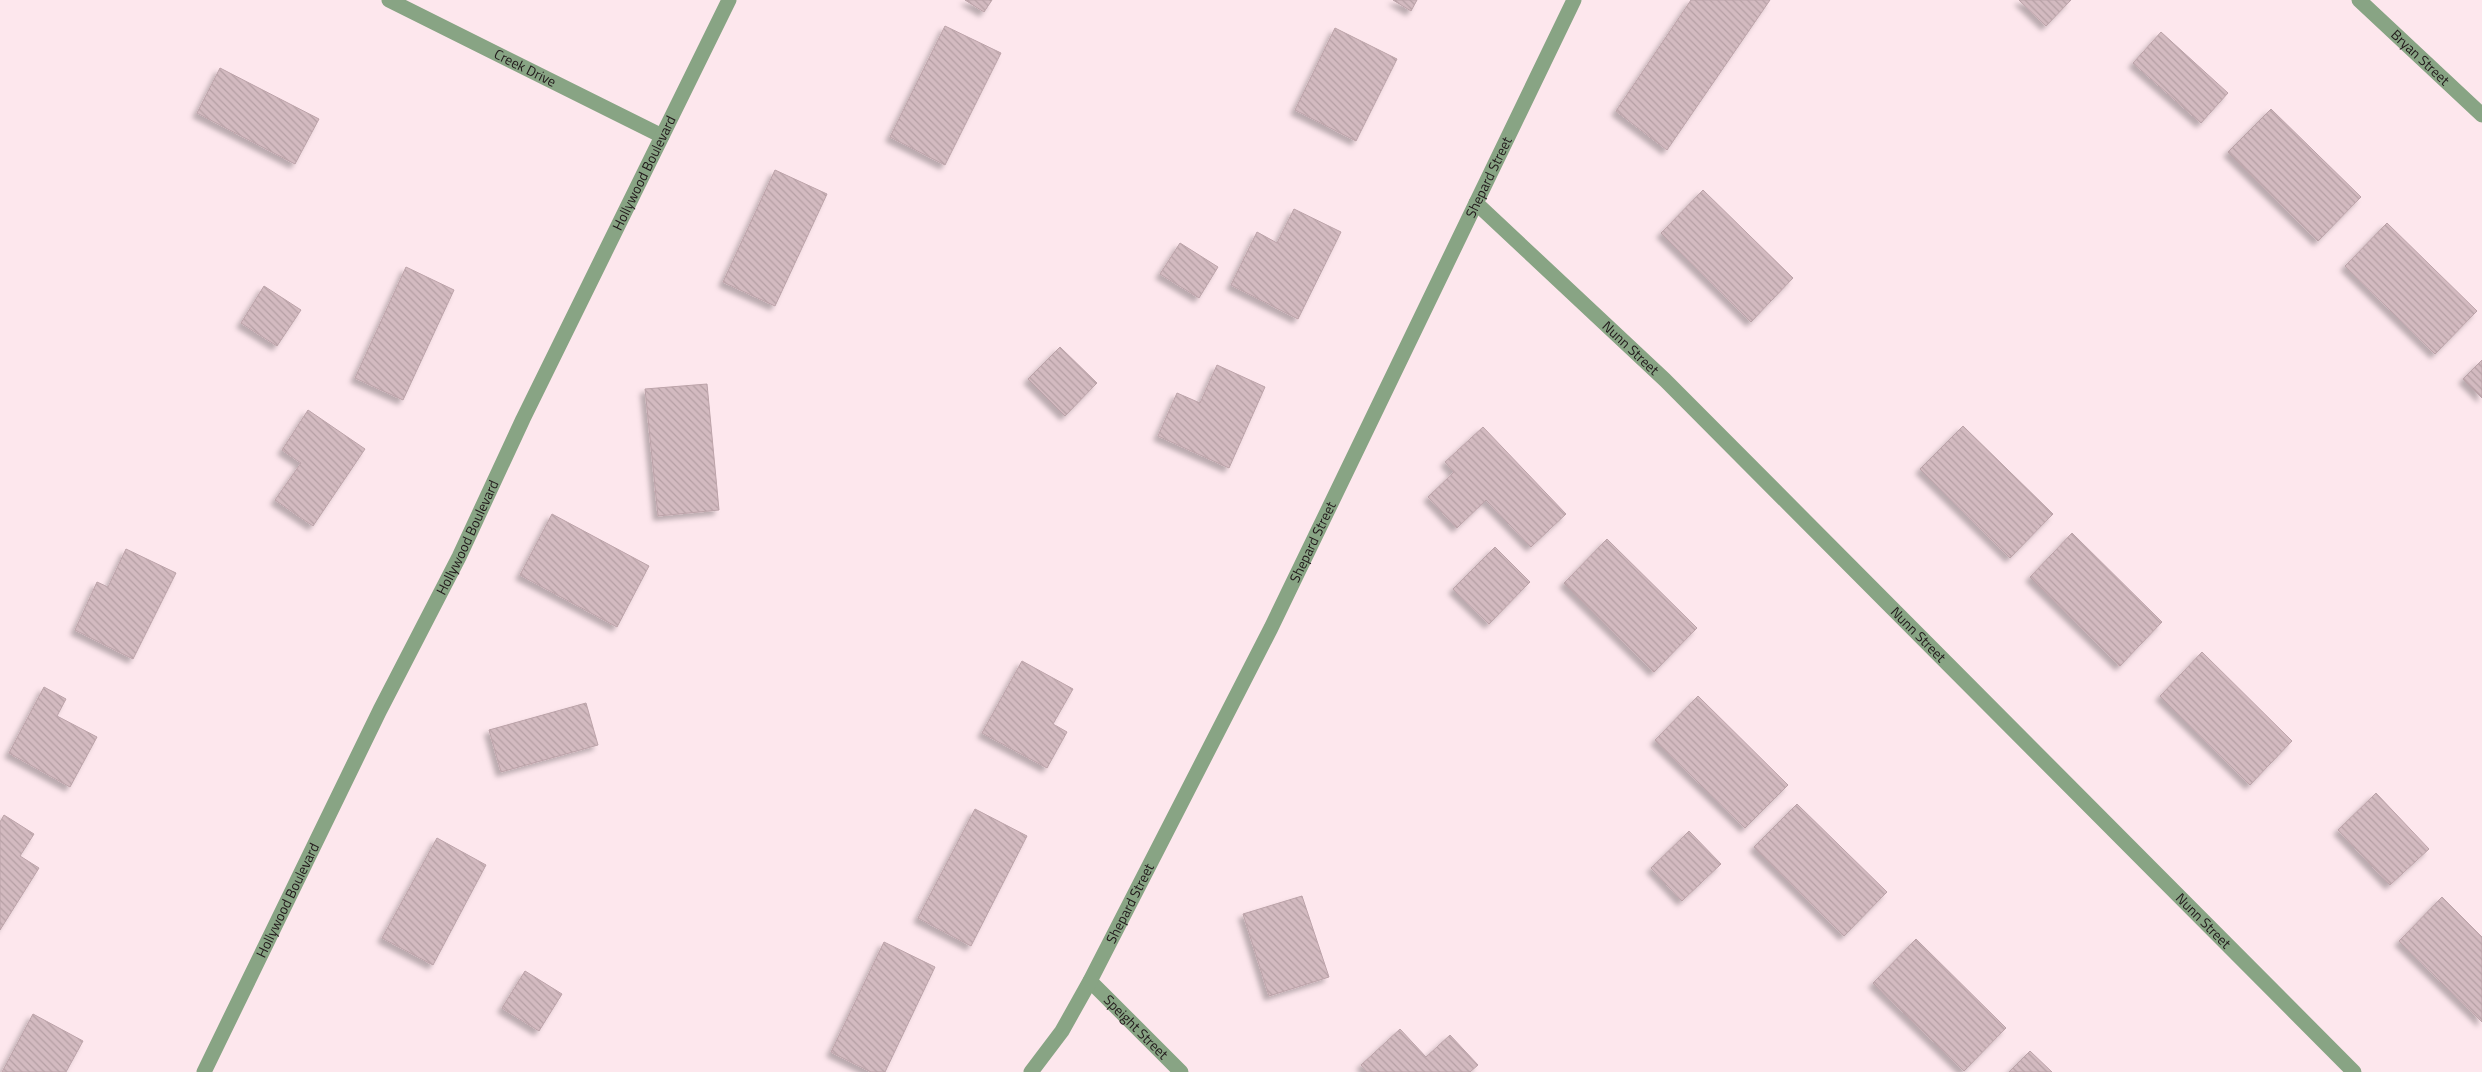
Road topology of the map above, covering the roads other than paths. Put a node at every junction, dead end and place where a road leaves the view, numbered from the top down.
1 (389, 0) edge
2 (729, 0) edge
3 (1574, 0) edge
4 (2360, 0) edge
5 (2482, 115) edge
6 (662, 136) junction
7 (1476, 203) junction
8 (1090, 981) junction
9 (204, 1072) edge
10 (1031, 1072) edge
11 (1181, 1072) edge
12 (2354, 1072) edge

1 - 6 street, Creek Drive
2 - 6 street, Hollywood Boulevard
3 - 7 street, Shepard Street
4 - 5 street, Bryan Street
6 - 9 street, Hollywood Boulevard
7 - 8 street, Shepard Street
7 - 12 street, Nunn Street
8 - 10 street, Shepard Street
8 - 11 street, Speight Street

